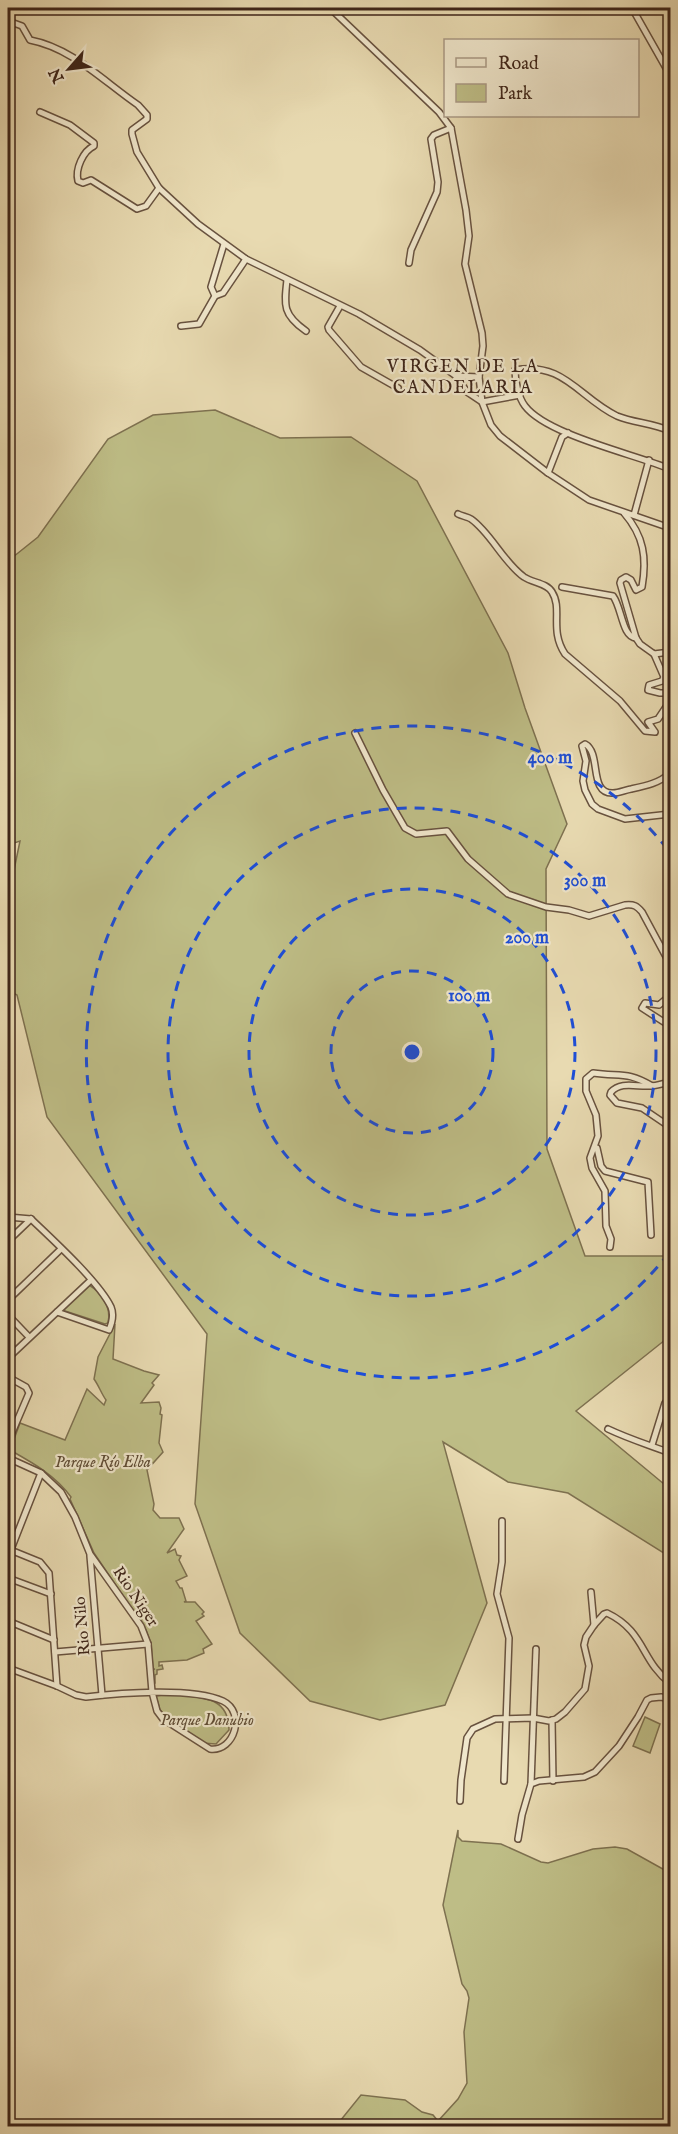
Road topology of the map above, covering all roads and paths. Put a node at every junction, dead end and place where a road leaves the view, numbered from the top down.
1 (330, 8) edge
2 (632, 8) edge
3 (8, 21) edge
4 (670, 75) edge
5 (40, 111) dead end
6 (451, 128) junction
7 (159, 188) junction
8 (224, 244) junction
9 (246, 259) junction
10 (410, 262) dead end
11 (287, 280) junction
12 (214, 296) junction
13 (340, 306) junction
14 (181, 326) dead end
15 (306, 331) dead end
16 (456, 376) junction
17 (478, 377) junction
18 (398, 388) dead end
19 (520, 396) junction
20 (482, 402) junction
21 (670, 431) edge
22 (569, 433) junction
23 (649, 460) junction
24 (670, 469) edge
25 (548, 473) junction
26 (623, 511) junction
27 (458, 514) dead end
28 (634, 515) junction
29 (670, 528) edge
30 (562, 587) dead end
31 (636, 638) junction
32 (670, 652) edge
33 (654, 654) junction
34 (670, 693) edge
35 (670, 701) edge
36 (355, 733) dead end
37 (670, 773) edge
38 (670, 814) edge
39 (670, 964) edge
40 (670, 992) edge
41 (670, 1026) edge
42 (670, 1082) edge
43 (652, 1086) junction
44 (670, 1127) edge
45 (596, 1143) junction
46 (8, 1216) edge
47 (31, 1219) junction
48 (651, 1235) dead end
49 (8, 1241) edge
50 (610, 1247) dead end
51 (61, 1249) junction
52 (91, 1280) junction
53 (8, 1300) edge
54 (57, 1312) junction
55 (8, 1315) edge
56 (29, 1337) junction
57 (8, 1358) edge
58 (8, 1377) edge
59 (665, 1403) dead end
60 (608, 1429) dead end
61 (8, 1442) edge
62 (652, 1445) junction
63 (670, 1453) edge
64 (8, 1458) edge
65 (40, 1473) junction
66 (502, 1521) dead end
67 (9, 1549) edge
68 (90, 1554) junction
69 (8, 1557) edge
70 (8, 1578) edge
71 (591, 1592) dead end
72 (51, 1594) junction
73 (8, 1621) edge
74 (594, 1624) junction
75 (54, 1640) junction
76 (148, 1644) junction
77 (98, 1648) junction
78 (536, 1649) dead end
79 (55, 1652) junction
80 (8, 1668) edge
81 (670, 1683) edge
82 (57, 1686) junction
83 (152, 1692) junction
84 (102, 1695) junction
85 (670, 1699) edge
86 (506, 1718) junction
87 (533, 1718) junction
88 (552, 1720) junction
89 (553, 1780) junction
90 (504, 1781) dead end
91 (531, 1784) junction
92 (460, 1801) dead end
93 (518, 1839) dead end

1 - 6 street
2 - 4 street
3 - 7 street
5 - 7 street
6 - 10 street
6 - 17 street
7 - 8 street
8 - 9 street
8 - 12 street
9 - 11 street
9 - 12 street
11 - 13 street
11 - 15 street
12 - 14 street
13 - 16 street
13 - 18 street
16 - 17 street
16 - 20 street
17 - 20 street
19 - 20 street
19 - 21 street
19 - 22 street
20 - 25 street
22 - 23 street
22 - 25 street
23 - 24 street
23 - 28 street
25 - 26 street
26 - 28 street
26 - 31 street
27 - 35 street
28 - 29 street
30 - 31 street
31 - 33 street
32 - 33 street
33 - 34 street
36 - 39 street
37 - 38 street
40 - 41 street
42 - 43 street
43 - 44 street
43 - 45 street
45 - 48 street
45 - 50 street
46 - 47 street
47 - 49 street
47 - 51 street
51 - 52 street
51 - 53 street
52 - 54 street
52 - 54 street
54 - 56 street
55 - 56 street
56 - 57 street
58 - 61 street
59 - 62 street
60 - 62 street
62 - 63 street
64 - 65 street
65 - 67 street
65 - 68 street
66 - 86 street
67 - 69 street
67 - 72 street
68 - 76 street, Rio Niger
68 - 77 street, Rio Nilo
70 - 72 street
71 - 74 street
72 - 75 street
73 - 75 street
74 - 81 street
74 - 88 street
75 - 79 street
76 - 77 street
76 - 83 street, Rio Niger
77 - 79 street
77 - 84 street, Rio Nilo
78 - 87 street
79 - 82 street
80 - 82 street
82 - 84 street
83 - 83 street, Rio Niger
83 - 84 street
85 - 89 street
86 - 87 street
86 - 90 street
86 - 92 street
87 - 88 street
87 - 91 street
88 - 89 street
89 - 91 street
91 - 93 street

